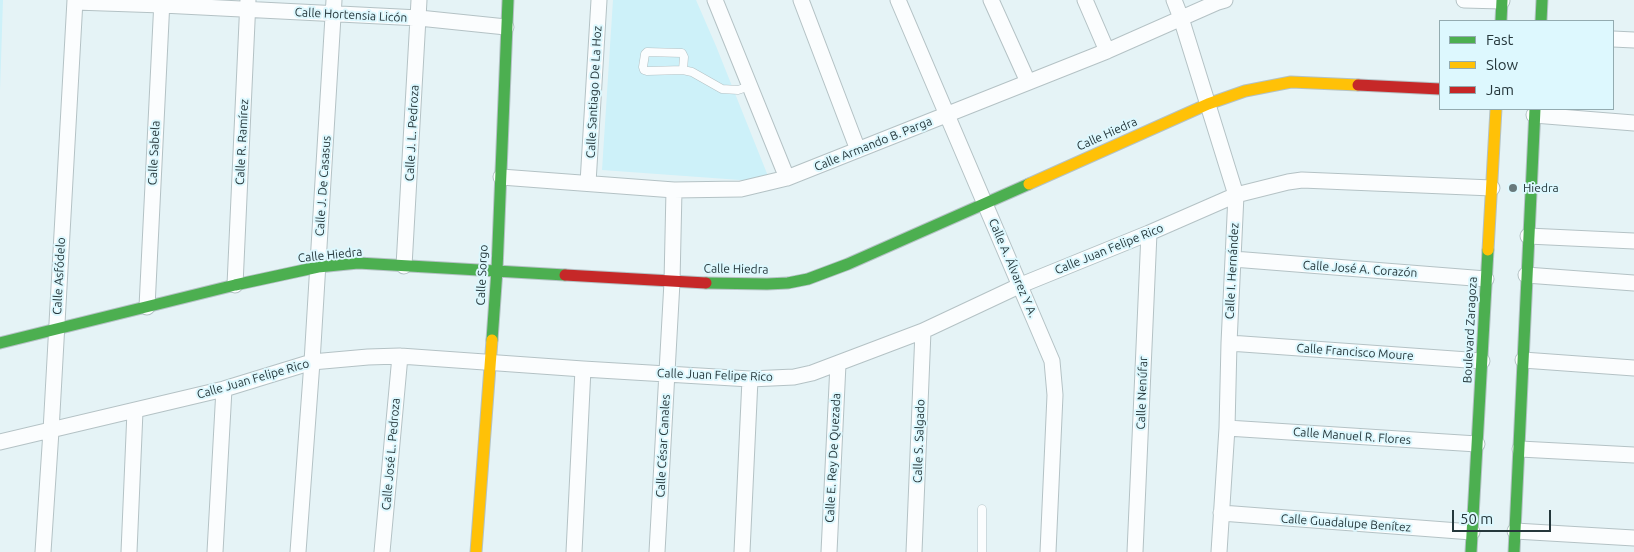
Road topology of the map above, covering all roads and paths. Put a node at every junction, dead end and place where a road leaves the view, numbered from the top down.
1 (419, 0) edge
2 (508, 0) edge
3 (599, 0) edge
4 (714, 0) edge
5 (801, 0) edge
6 (898, 0) edge
7 (990, 0) edge
8 (1085, 0) edge
9 (1174, 0) edge
10 (1226, 0) edge
11 (1464, 0) edge
12 (1502, 0) edge
13 (1542, 0) edge
14 (75, 1) edge
15 (162, 2) edge
16 (248, 5) edge
17 (334, 7) edge
18 (419, 18) junction
19 (1181, 18) junction
20 (1501, 20) edge
21 (1541, 20) edge
22 (506, 27) junction
23 (1614, 39) edge
24 (1634, 40) edge
25 (1107, 51) junction
26 (683, 70) junction
27 (1028, 82) junction
28 (750, 86) junction
29 (1439, 89) edge
30 (1208, 104) junction
31 (1496, 110) edge
32 (1535, 112) edge
33 (946, 115) junction
34 (1634, 123) edge
35 (858, 150) junction
36 (501, 177) junction
37 (787, 178) junction
38 (588, 183) junction
39 (1492, 188) junction
40 (674, 190) junction
41 (1236, 195) junction
42 (985, 203) junction
43 (1148, 234) junction
44 (1528, 236) junction
45 (1634, 241) edge
46 (1233, 259) junction
47 (404, 266) junction
48 (318, 267) junction
49 (497, 270) junction
50 (1526, 275) junction
51 (1486, 279) junction
52 (672, 282) junction
53 (1634, 283) edge
54 (235, 285) junction
55 (1020, 285) junction
56 (147, 307) junction
57 (56, 330) junction
58 (923, 331) junction
59 (0, 342) edge
60 (1229, 343) junction
61 (400, 356) junction
62 (1523, 360) junction
63 (1482, 361) junction
64 (312, 362) junction
65 (490, 362) junction
66 (838, 364) junction
67 (1634, 368) edge
68 (583, 369) junction
69 (667, 374) junction
70 (750, 379) junction
71 (224, 389) junction
72 (135, 410) junction
73 (1227, 428) junction
74 (51, 431) junction
75 (0, 442) edge
76 (1477, 444) junction
77 (1520, 449) junction
78 (1634, 455) edge
79 (982, 509) dead end
80 (1221, 513) junction
81 (1515, 531) junction
82 (1472, 532) junction
83 (1634, 538) edge
84 (43, 552) edge
85 (129, 552) edge
86 (215, 552) edge
87 (298, 552) edge
88 (382, 552) edge
89 (476, 552) edge
90 (574, 552) edge
91 (657, 552) edge
92 (742, 552) edge
93 (829, 552) edge
94 (914, 552) edge
95 (982, 552) edge
96 (1048, 552) edge
97 (1135, 552) edge
98 (1218, 552) edge
99 (1471, 552) edge
100 (1514, 552) edge

1 - 18 street, Calle J. L. Pedroza
2 - 22 street, Calle Sorgo
3 - 38 street, Calle Santiago De La Hoz
4 - 28 street
5 - 35 street
6 - 33 street, Calle A. Álvarez Y A.
7 - 27 street
8 - 25 street
9 - 19 street, Calle I. Hernández
10 - 19 street, Calle Armando B. Parga
11 - 12 street
12 - 20 street
13 - 21 street
14 - 15 street, Calle Hortensia Licón
14 - 57 street, Calle Asfódelo
15 - 16 street, Calle Hortensia Licón
15 - 56 street, Calle Sabela
16 - 17 street, Calle Hortensia Licón
16 - 54 street, Calle R. Ramírez
17 - 18 street, Calle Hortensia Licón
17 - 48 street, Calle J. De Casasus
18 - 22 street, Calle Hortensia Licón
18 - 47 street, Calle J. L. Pedroza
19 - 25 street, Calle Armando B. Parga
19 - 30 street, Calle I. Hernández
22 - 36 street, Calle Sorgo
23 - 24 street
25 - 27 street, Calle Armando B. Parga
26 - 26 lane
26 - 28 lane
27 - 33 street, Calle Armando B. Parga
28 - 37 street
29 - 30 street, Calle Hiedra
30 - 41 street, Calle I. Hernández
30 - 42 street, Calle Hiedra
31 - 39 street, Boulevard Zaragoza
32 - 34 street
32 - 44 street
33 - 35 street, Calle Armando B. Parga
33 - 42 street, Calle A. Álvarez Y A.
35 - 37 street, Calle Armando B. Parga
36 - 38 street, Calle Armando B. Parga
36 - 49 street, Calle Sorgo
37 - 40 street, Calle Armando B. Parga
38 - 40 street, Calle Armando B. Parga
39 - 41 street, Calle Juan Felipe Rico
39 - 51 street, Boulevard Zaragoza
40 - 52 street, Calle César Canales
41 - 43 street, Calle Juan Felipe Rico
41 - 46 street, Calle I. Hernández
42 - 52 street, Calle Hiedra
42 - 55 street, Calle A. Álvarez Y A.
43 - 55 street, Calle Juan Felipe Rico
43 - 97 street, Calle Nenúfar
44 - 45 street
44 - 50 street
46 - 51 street, Calle José A. Corazón
46 - 60 street, Calle I. Hernández
47 - 48 street, Calle Hiedra
47 - 49 street, Calle Hiedra
48 - 54 street, Calle Hiedra
48 - 64 street, Calle J. De Casasus
49 - 52 street, Calle Hiedra
49 - 65 street, Calle Sorgo
50 - 53 street
50 - 62 street
51 - 63 street, Boulevard Zaragoza
52 - 69 street, Calle César Canales
54 - 56 street, Calle Hiedra
55 - 58 street, Calle Juan Felipe Rico
55 - 96 street, Calle A. Álvarez Y A.
56 - 57 street, Calle Hiedra
57 - 59 street, Calle Hiedra
57 - 74 street, Calle Asfódelo
58 - 66 street, Calle Juan Felipe Rico
58 - 94 street, Calle S. Salgado
60 - 63 street, Calle Francisco Moure
60 - 73 street, Calle I. Hernández
61 - 64 street, Calle Juan Felipe Rico
61 - 65 street, Calle Juan Felipe Rico
61 - 88 street, Calle José L. Pedroza
62 - 67 street
62 - 77 street
63 - 76 street, Boulevard Zaragoza
64 - 71 street, Calle Juan Felipe Rico
64 - 87 street, Calle J. De Casasus
65 - 68 street, Calle Juan Felipe Rico
65 - 89 street, Calle Sorgo
66 - 70 street, Calle Juan Felipe Rico
66 - 93 street, Calle E. Rey De Quezada
68 - 69 street, Calle Juan Felipe Rico
68 - 90 street
69 - 70 street, Calle Juan Felipe Rico
69 - 91 street, Calle César Canales
70 - 92 street
71 - 72 street, Calle Juan Felipe Rico
71 - 86 street
72 - 74 street, Calle Juan Felipe Rico
72 - 85 street
73 - 76 street, Calle Manuel R. Flores
73 - 80 street, Calle I. Hernández
74 - 75 street, Calle Juan Felipe Rico
74 - 84 street, Calle Asfódelo
76 - 82 street, Boulevard Zaragoza
77 - 78 street
77 - 81 street
79 - 95 lane
80 - 82 street, Calle Guadalupe Benítez
80 - 98 street, Calle I. Hernández
81 - 83 street
81 - 100 street
82 - 99 street, Boulevard Zaragoza

